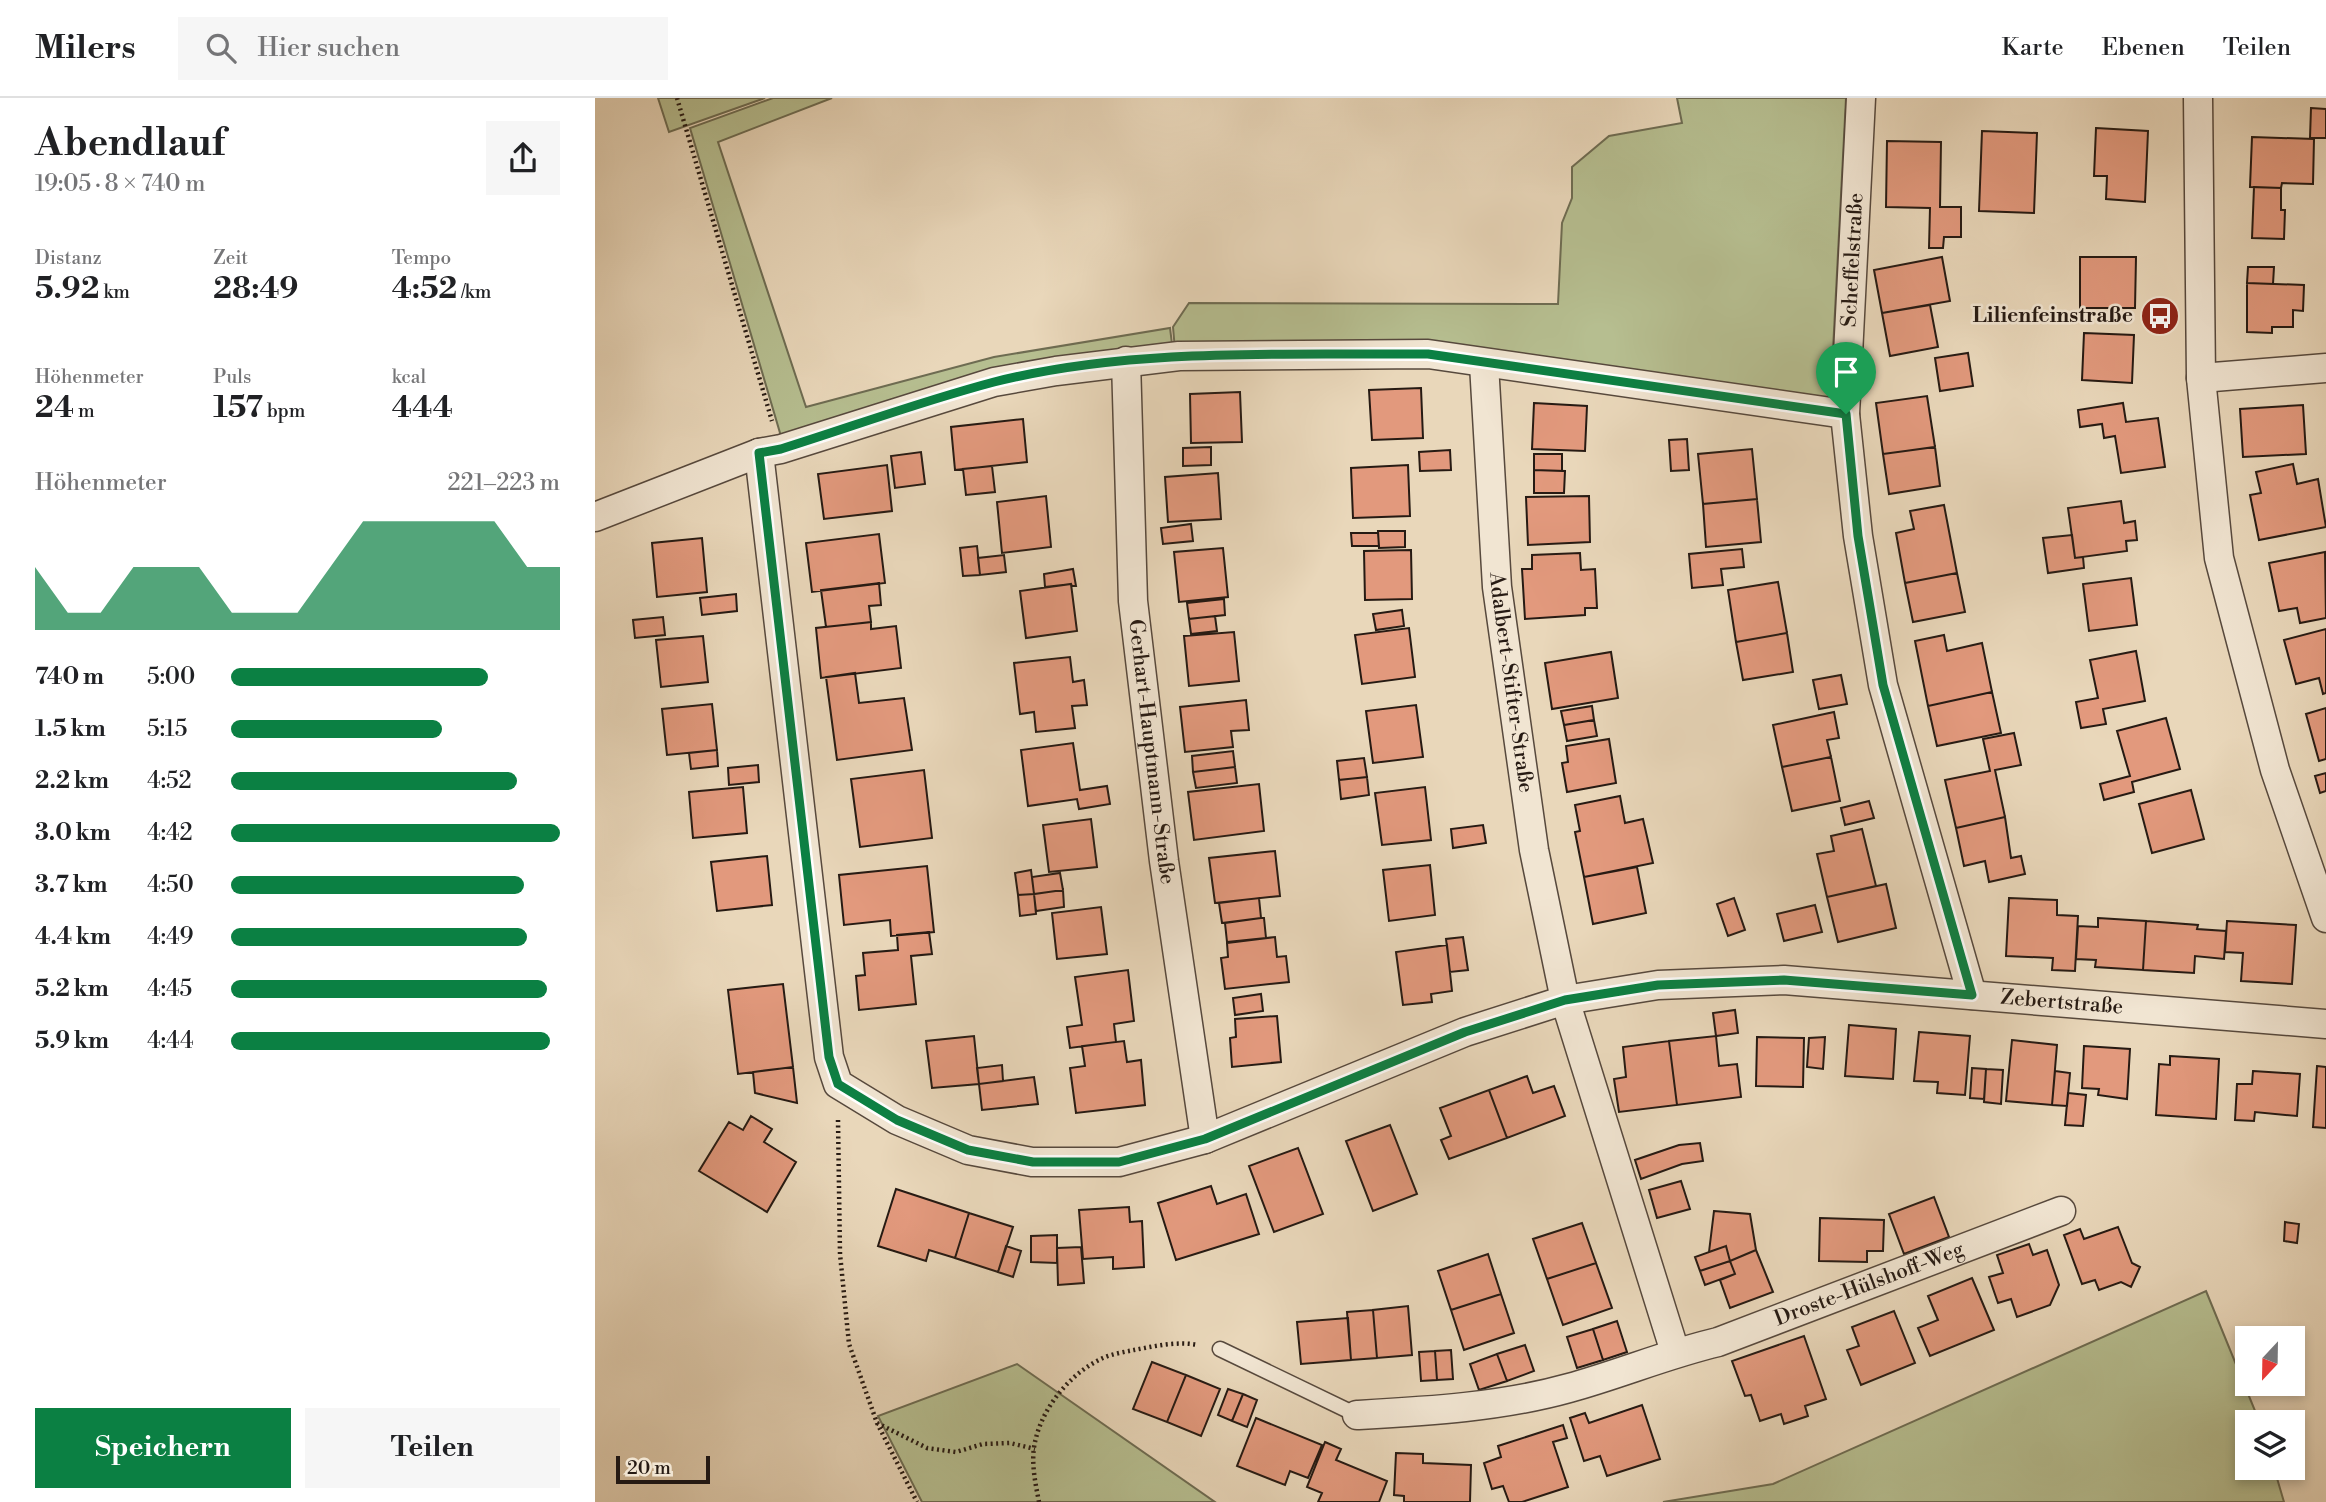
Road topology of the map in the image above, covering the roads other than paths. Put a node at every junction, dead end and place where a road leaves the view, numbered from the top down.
1 (1861, 98) edge
2 (2197, 98) edge
3 (1126, 361) junction
4 (1484, 364) junction
5 (2326, 368) edge
6 (2201, 378) junction
7 (1846, 414) junction
8 (770, 451) junction
9 (595, 517) edge
10 (2326, 918) edge
11 (1972, 995) junction
12 (1565, 1000) junction
13 (2326, 1024) edge
14 (1205, 1139) junction
15 (2061, 1211) dead end
16 (1220, 1349) road end
17 (1675, 1352) junction
18 (1357, 1415) joint

1 - 7 street, Scheffelstraße
2 - 6 street
3 - 4 street
3 - 8 street
3 - 14 street, Gerhart-Hauptmann-Straße
4 - 7 street
4 - 12 street, Adalbert-Stifter-Straße
5 - 6 street
6 - 10 street
7 - 11 street, Scheffelstraße
8 - 9 street
8 - 14 street, Zebertstraße
11 - 12 street, Zebertstraße
11 - 13 street, Zebertstraße
12 - 14 street, Zebertstraße
12 - 17 street
15 - 17 street, Droste-Hülshoff-Weg
16 - 18 lane
17 - 18 street, Droste-Hülshoff-Weg

